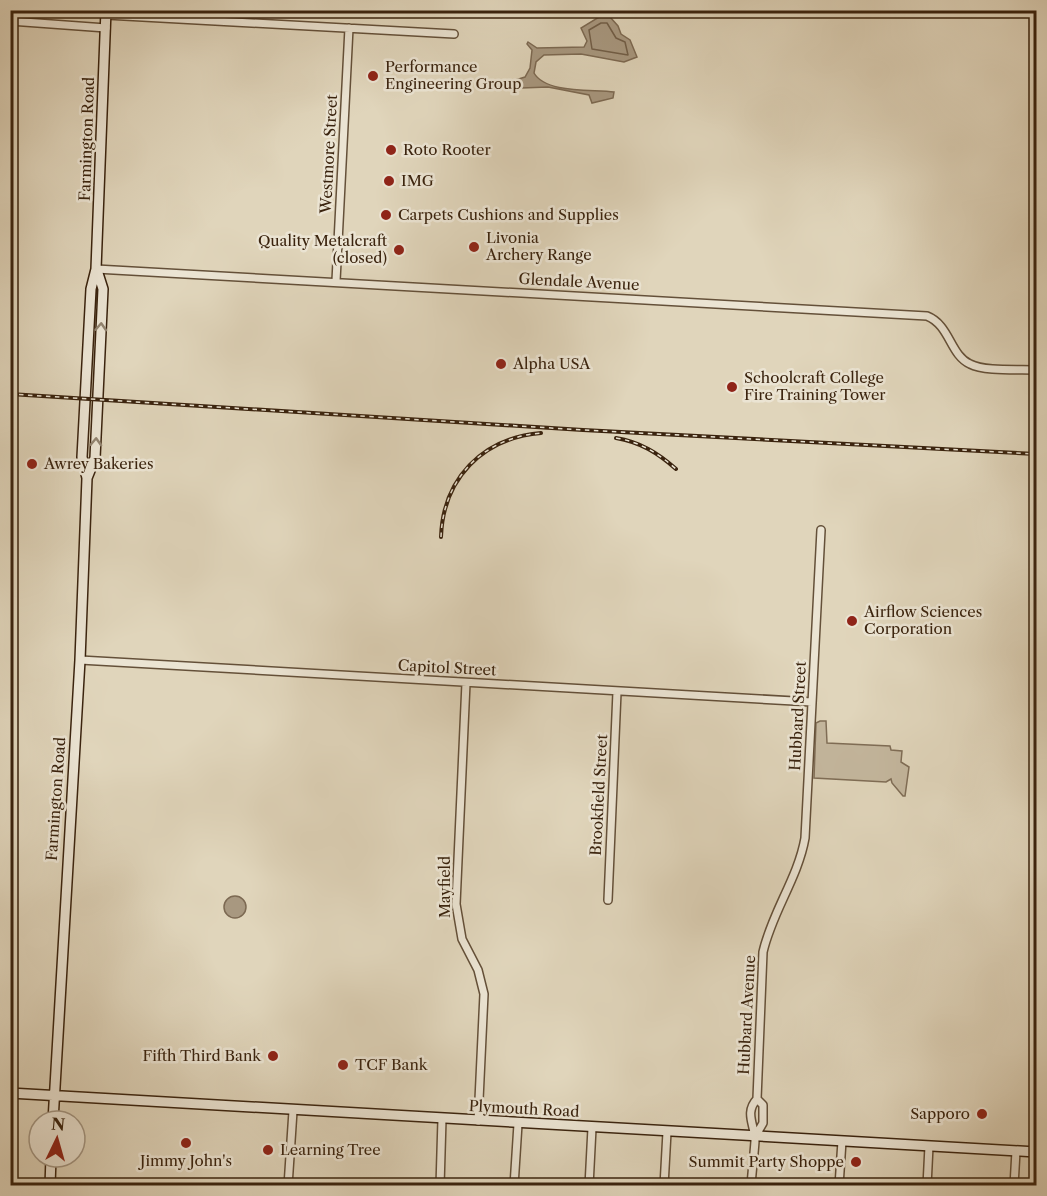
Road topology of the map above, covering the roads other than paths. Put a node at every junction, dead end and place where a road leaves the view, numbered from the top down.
1 (999, 10) edge
2 (106, 13) edge
3 (1036, 13) edge
4 (10, 21) edge
5 (105, 28) junction
6 (349, 28) junction
7 (454, 34) dead end
8 (96, 268) junction
9 (336, 281) junction
10 (1036, 370) edge
11 (821, 530) dead end
12 (80, 660) junction
13 (466, 683) junction
14 (617, 692) junction
15 (812, 702) junction
16 (608, 900) dead end
17 (783, 900) joint
18 (10, 1093) edge
19 (55, 1096) junction
20 (757, 1099) junction
21 (54, 1109) edge
22 (293, 1111) junction
23 (442, 1119) junction
24 (478, 1121) junction
25 (518, 1124) junction
26 (592, 1128) junction
27 (667, 1132) junction
28 (755, 1137) junction
29 (842, 1142) junction
30 (929, 1146) junction
31 (1016, 1151) junction
32 (1036, 1152) edge
33 (51, 1169) edge
34 (50, 1185) edge
35 (288, 1185) edge
36 (440, 1185) edge
37 (514, 1185) edge
38 (589, 1185) edge
39 (664, 1185) edge
40 (751, 1185) edge
41 (839, 1185) edge
42 (927, 1185) edge
43 (1014, 1185) edge

1 - 3 street
2 - 5 main road, Farmington Road
2 - 6 street
4 - 5 street
5 - 8 main road, Farmington Road
6 - 7 street
6 - 9 street, Westmore Street
8 - 9 street, Glendale Avenue
8 - 12 main road, Farmington Road
9 - 10 street, Glendale Avenue
11 - 15 street, Hubbard Street
12 - 13 street, Capitol Street
12 - 19 main road, Farmington Road
13 - 14 street, Capitol Street
13 - 24 street, Mayfield
14 - 15 street, Capitol Street
14 - 16 street, Brookfield Street
15 - 17 street, Hubbard Street
17 - 20 street, Hubbard Avenue
18 - 19 main road, Plymouth Road
19 - 21 main road, Farmington Road
19 - 22 main road, Plymouth Road
20 - 28 street, Hubbard Avenue
20 - 28 street, Hubbard Avenue
22 - 23 main road, Plymouth Road
22 - 35 street
23 - 24 main road, Plymouth Road
23 - 36 street
24 - 25 main road, Plymouth Road
25 - 26 main road, Plymouth Road
25 - 37 street
26 - 27 main road, Plymouth Road
26 - 38 street
27 - 28 main road, Plymouth Road
27 - 39 street
28 - 29 main road, Plymouth Road
28 - 40 street
29 - 30 main road, Plymouth Road
29 - 41 street
30 - 31 main road, Plymouth Road
30 - 42 street
31 - 32 main road, Plymouth Road
31 - 43 street
33 - 34 main road

